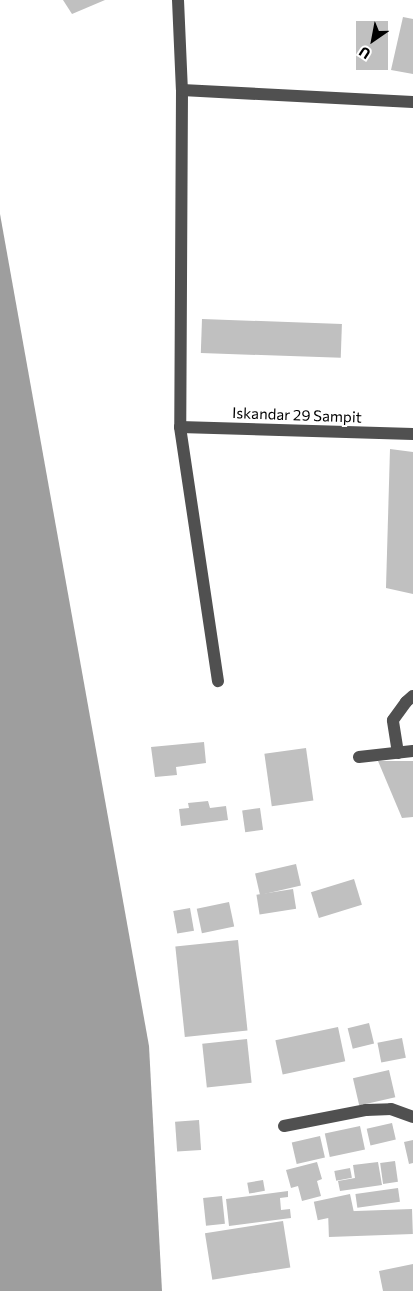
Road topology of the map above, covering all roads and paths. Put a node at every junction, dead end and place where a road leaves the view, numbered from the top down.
1 (178, 0) edge
2 (182, 90) junction
3 (413, 102) edge
4 (180, 427) junction
5 (413, 434) edge
6 (218, 681) dead end
7 (413, 696) edge
8 (413, 751) edge
9 (398, 753) junction
10 (359, 757) dead end
11 (413, 1117) edge
12 (284, 1126) dead end

1 - 2 street
2 - 3 street
2 - 4 street
4 - 5 street, Iskandar 29 Sampit
4 - 6 street
7 - 9 street
8 - 9 street
9 - 10 street
11 - 12 street

